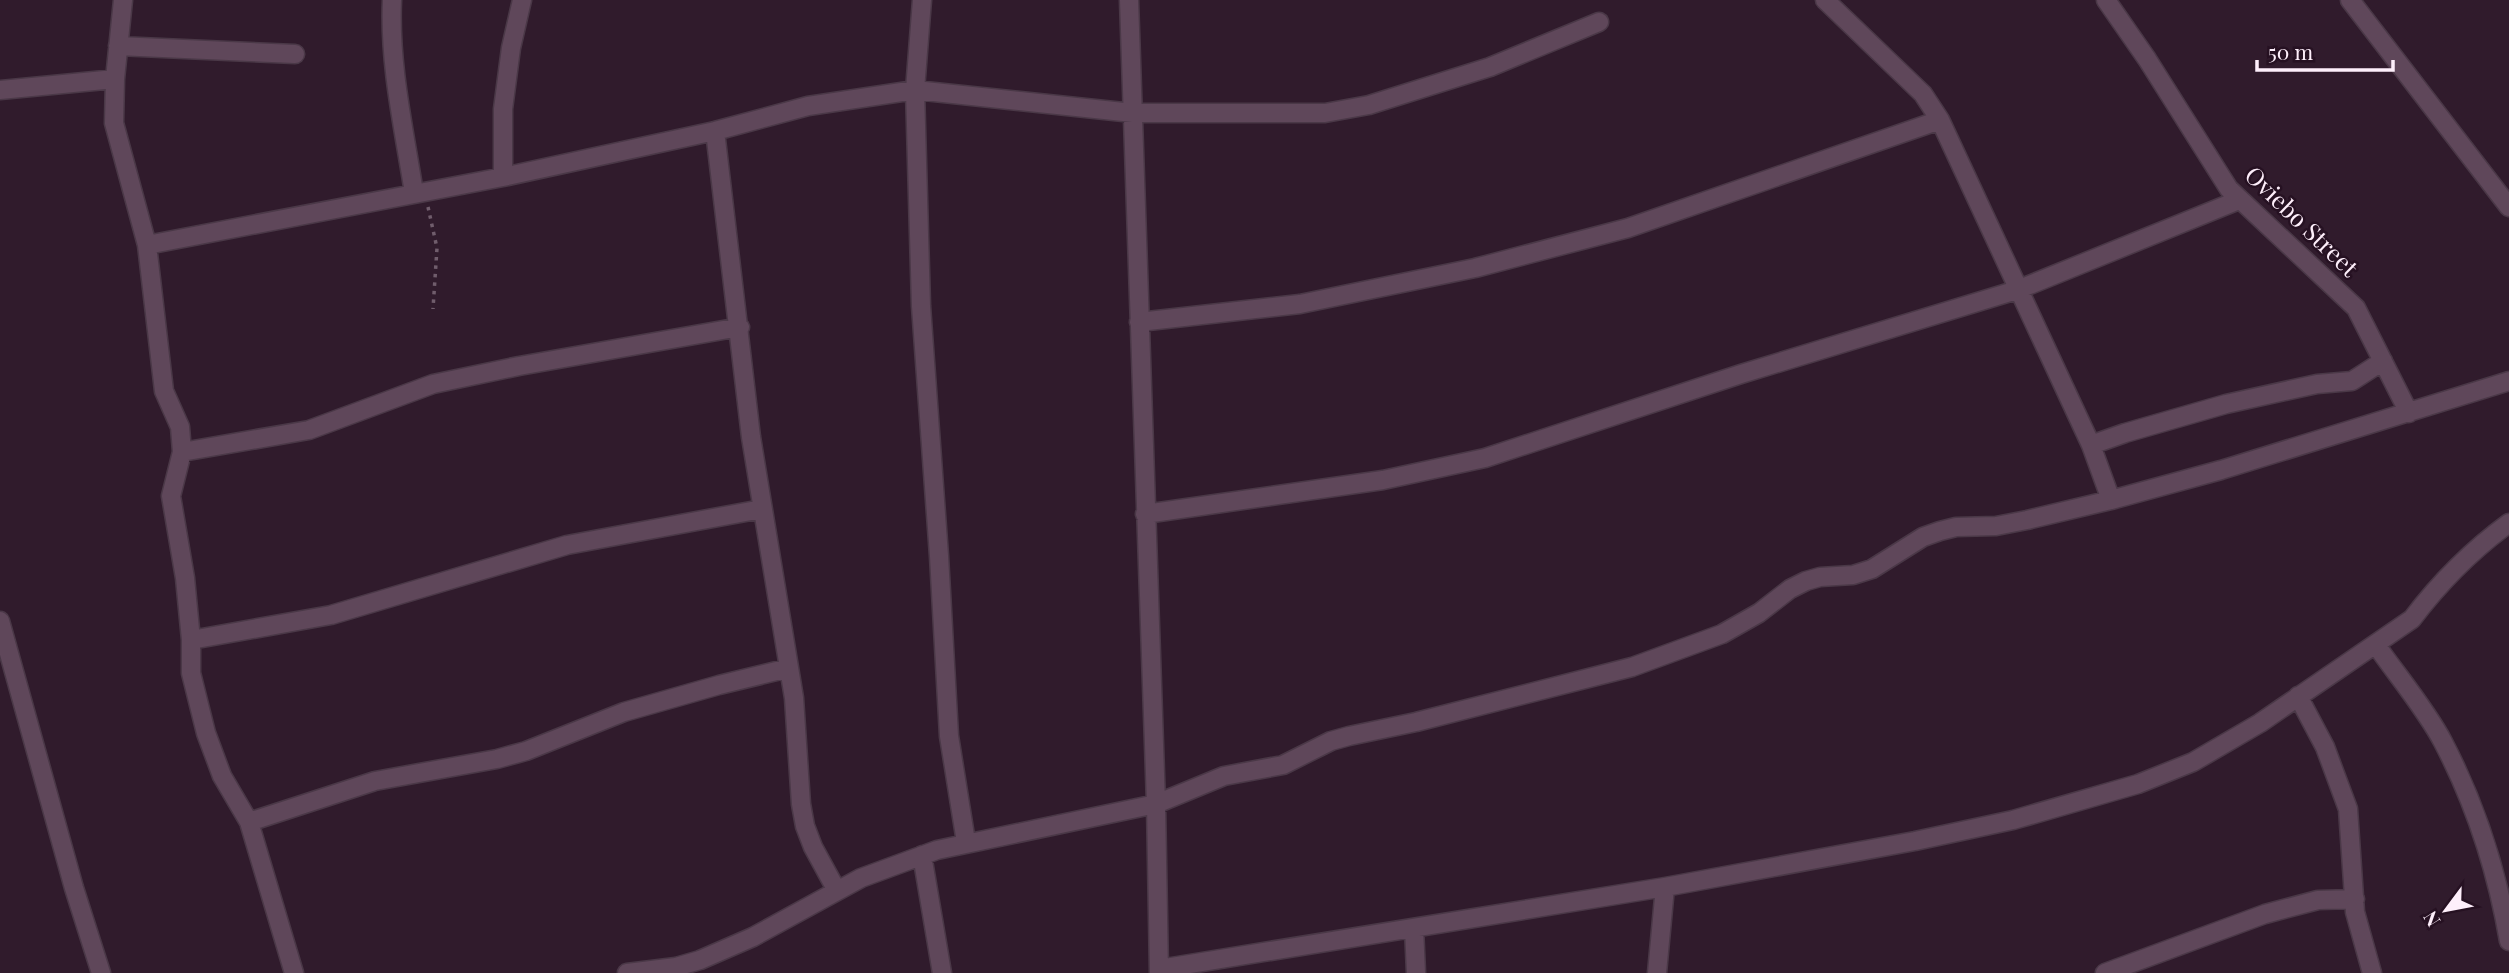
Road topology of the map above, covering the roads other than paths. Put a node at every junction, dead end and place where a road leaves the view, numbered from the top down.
1 (123, 0) edge
2 (392, 0) edge
3 (522, 0) edge
4 (922, 0) edge
5 (1129, 0) edge
6 (1825, 0) edge
7 (2106, 0) edge
8 (2350, 0) edge
9 (1599, 22) dead end
10 (118, 46) junction
11 (295, 54) dead end
12 (115, 79) junction
13 (0, 90) edge
14 (915, 90) junction
15 (1133, 113) junction
16 (1940, 120) junction
17 (715, 131) junction
18 (503, 177) junction
19 (420, 192) junction
20 (2239, 200) junction
21 (2508, 203) edge
22 (147, 245) junction
23 (2017, 290) junction
24 (1139, 322) junction
25 (740, 327) junction
26 (2383, 361) junction
27 (2509, 381) edge
28 (2409, 413) junction
29 (2091, 445) junction
30 (182, 452) junction
31 (2112, 500) junction
32 (762, 509) junction
33 (1145, 514) junction
34 (2509, 523) edge
35 (0, 621) edge
36 (191, 640) junction
37 (2376, 645) junction
38 (789, 668) junction
39 (2298, 696) junction
40 (1156, 804) junction
41 (249, 822) junction
42 (966, 842) junction
43 (922, 855) junction
44 (1665, 887) junction
45 (837, 891) junction
46 (2355, 899) junction
47 (1414, 928) junction
48 (2509, 940) edge
49 (1159, 971) edge
50 (101, 973) edge
51 (294, 973) edge
52 (630, 973) edge
53 (942, 973) edge
54 (1416, 973) edge
55 (1657, 973) edge
56 (2105, 973) edge
57 (2371, 973) edge

1 - 10 street
2 - 19 street
3 - 18 street
4 - 14 street
5 - 15 street
6 - 16 street
7 - 20 street, Oviebo Street
8 - 21 street
9 - 15 street
10 - 11 street
10 - 12 street
12 - 13 street
12 - 22 street
14 - 15 street
14 - 17 street
14 - 42 street
15 - 24 street
16 - 23 street
16 - 24 street
17 - 18 street
17 - 25 street
18 - 19 street
19 - 22 street
20 - 23 street
20 - 26 street, Oviebo Street
22 - 30 street
23 - 29 street
23 - 33 street
24 - 33 street
25 - 30 street
25 - 32 street
26 - 28 street, Oviebo Street
26 - 29 street
27 - 28 street
28 - 31 street
29 - 31 street
30 - 36 street
31 - 40 street
32 - 36 street
32 - 38 street
33 - 40 street
34 - 37 street
35 - 50 street
36 - 41 street
37 - 39 street
37 - 48 street
38 - 41 street
38 - 45 street
39 - 44 street
39 - 46 street
40 - 42 street
40 - 49 street
41 - 51 street
42 - 43 street
43 - 45 street
43 - 53 street
44 - 47 street
44 - 55 street
45 - 52 street
46 - 56 street
46 - 57 street
47 - 49 street
47 - 54 street

